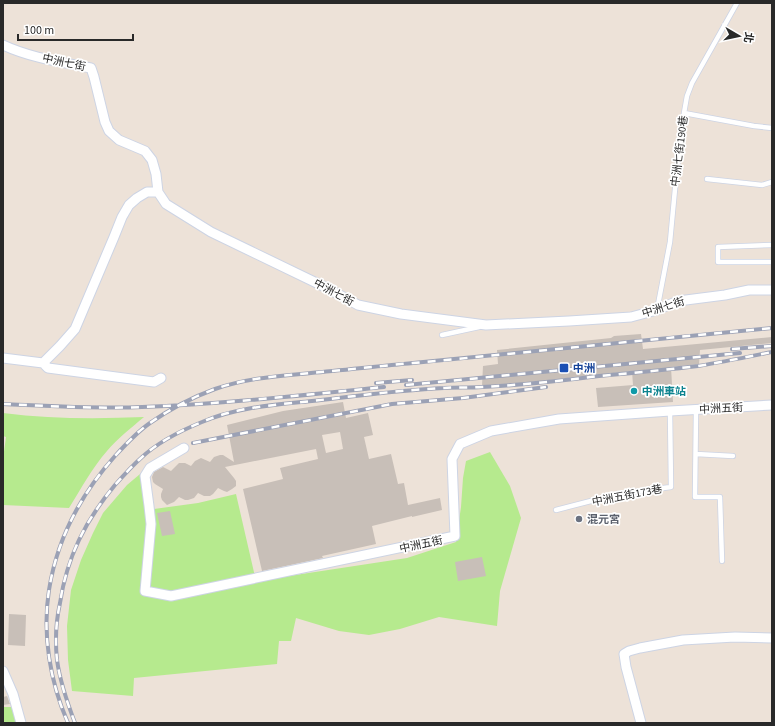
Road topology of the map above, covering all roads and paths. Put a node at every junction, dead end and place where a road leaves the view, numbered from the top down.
1 (737, 3) edge
2 (3, 45) edge
3 (684, 113) junction
4 (772, 128) edge
5 (706, 179) dead end
6 (772, 182) edge
7 (158, 192) junction
8 (772, 245) edge
9 (772, 262) edge
10 (772, 290) edge
11 (657, 310) junction
12 (486, 326) junction
13 (442, 335) dead end
14 (3, 358) edge
15 (43, 363) junction
16 (161, 378) dead end
17 (772, 406) edge
18 (696, 410) junction
19 (670, 411) junction
20 (184, 448) dead end
21 (696, 454) junction
22 (733, 456) dead end
23 (556, 510) dead end
24 (722, 561) dead end
25 (772, 638) edge
26 (3, 671) edge
27 (21, 723) edge
28 (641, 723) edge

1 - 3 lane, 中洲七街190巷
2 - 7 street, 中洲七街
3 - 4 lane
3 - 11 lane, 中洲七街190巷
5 - 6 lane
7 - 12 street, 中洲七街
7 - 15 street
8 - 9 lane
10 - 11 street, 中洲七街
11 - 12 street, 中洲七街
12 - 13 lane
14 - 15 street
15 - 16 street
17 - 18 street, 中洲五街
18 - 19 street, 中洲五街
18 - 21 lane
19 - 20 street, 中洲五街
19 - 23 lane, 中洲五街173巷
21 - 22 lane
21 - 24 lane
25 - 28 street
26 - 27 street

